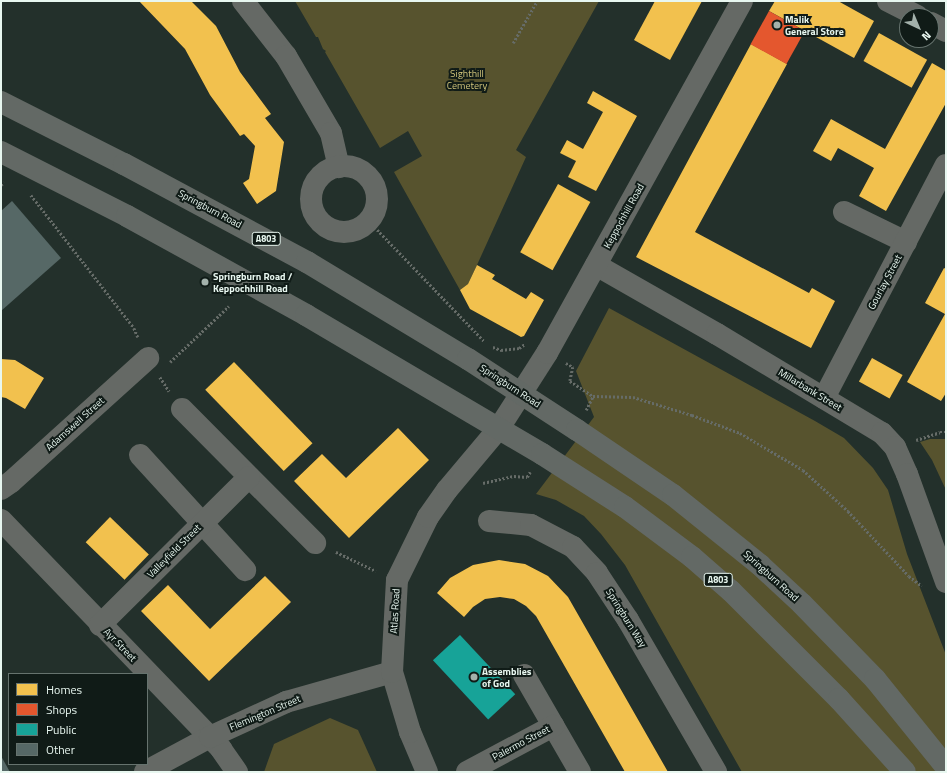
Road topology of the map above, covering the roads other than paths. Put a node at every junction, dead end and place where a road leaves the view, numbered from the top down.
1 (243, 1) edge
2 (742, 1) edge
3 (1, 102) edge
4 (1, 152) edge
5 (946, 165) edge
6 (339, 167) junction
7 (844, 212) dead end
8 (906, 242) junction
9 (596, 265) junction
10 (148, 358) road end
11 (522, 394) junction
12 (824, 398) junction
13 (182, 409) road end
14 (498, 428) junction
15 (140, 455) dead end
16 (249, 477) junction
17 (1, 489) edge
18 (1, 520) edge
19 (489, 521) dead end
20 (202, 523) junction
21 (315, 543) road end
22 (245, 570) dead end
23 (946, 582) edge
24 (100, 625) junction
25 (392, 672) junction
26 (147, 673) edge
27 (148, 674) edge
28 (524, 675) dead end
29 (553, 726) junction
30 (210, 737) junction
31 (946, 767) edge
32 (145, 772) edge
33 (237, 772) edge
34 (426, 772) edge
35 (467, 772) edge
36 (580, 772) edge
37 (716, 772) edge
38 (904, 772) edge

1 - 6 street
2 - 9 street, Keppochhill Road
3 - 11 main road, Springburn Road / A803
4 - 14 main road, A803
5 - 8 street, Gourlay Street
6 - 6 street
7 - 8 street
8 - 12 street, Gourlay Street
9 - 11 street, Keppochhill Road
9 - 12 street, Millarbank Street
10 - 17 street, Adamswell Street
11 - 14 street, Keppochhill Road
11 - 31 main road, Springburn Road / A803
12 - 23 street, Millarbank Street
13 - 16 street
14 - 25 street, Atlas Road
14 - 38 main road, A803
15 - 20 street
16 - 20 street, Valleyfield Street
16 - 21 street
18 - 24 street, Ayr Street
19 - 37 street, Springburn Way
20 - 22 street
20 - 24 street, Valleyfield Street
24 - 26 street, Ayr Street
25 - 30 street, Flemington Street
25 - 34 street, Atlas Road
27 - 30 street, Ayr Street
28 - 29 street, Palermo Street
29 - 35 street, Palermo Street
29 - 36 street, Palermo Street
30 - 32 street, Flemington Street
30 - 33 street, Ayr Street

